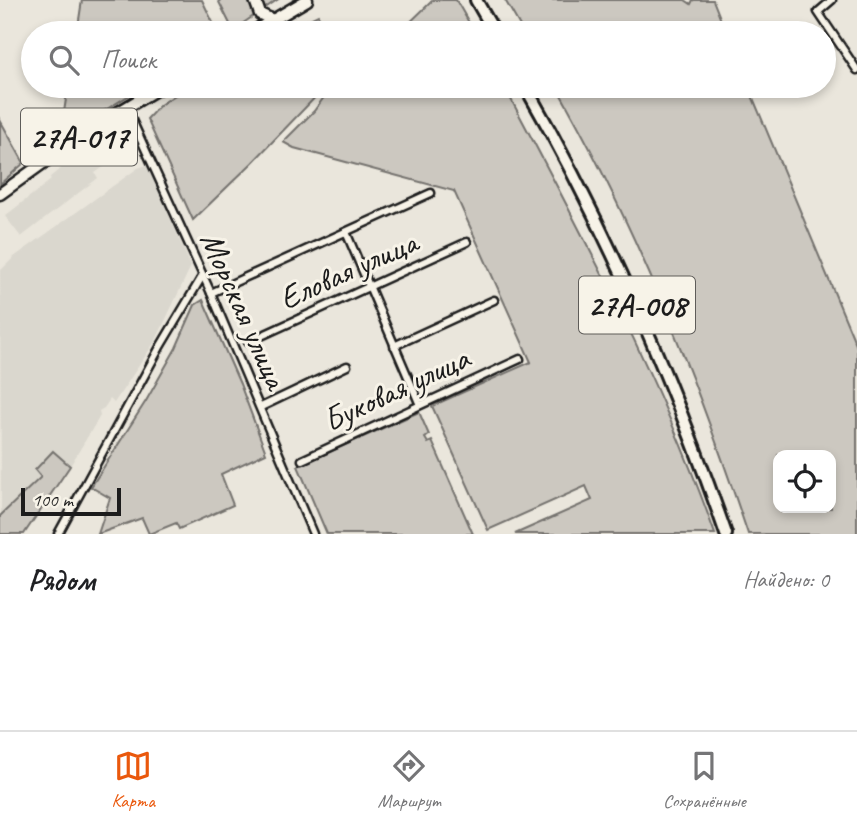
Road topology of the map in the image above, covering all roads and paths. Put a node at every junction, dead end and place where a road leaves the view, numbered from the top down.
1 (255, 0) edge
2 (306, 0) edge
3 (476, 0) edge
4 (832, 0) edge
5 (273, 20) joint
6 (488, 21) edge
7 (824, 21) edge
8 (836, 39) edge
9 (857, 70) edge
10 (141, 98) edge
11 (532, 98) edge
12 (126, 107) junction
13 (431, 193) dead end
14 (0, 194) edge
15 (346, 232) junction
16 (467, 242) dead end
17 (203, 275) junction
18 (369, 287) junction
19 (211, 293) junction
20 (494, 300) dead end
21 (248, 342) dead end
22 (394, 346) junction
23 (520, 359) dead end
24 (347, 366) dead end
25 (420, 405) junction
26 (261, 407) junction
27 (302, 460) dead end
28 (58, 534) edge
29 (313, 534) edge
30 (726, 534) edge

1 - 5 main road
2 - 5 main road
3 - 6 highway
4 - 7 street
8 - 9 street
10 - 12 main road, 27А-017
11 - 30 highway, 27А-008
12 - 14 main road, 27А-017
12 - 17 street, Морская улица
13 - 15 street
15 - 18 street
15 - 19 street
16 - 18 street, Еловая улица
17 - 19 street, Морская улица
17 - 28 street
18 - 21 street, Еловая улица
18 - 22 street
19 - 26 street, Морская улица
20 - 22 street
22 - 25 street
23 - 25 street, Буковая улица
24 - 26 street
25 - 27 street, Буковая улица
26 - 29 street, Морская улица

